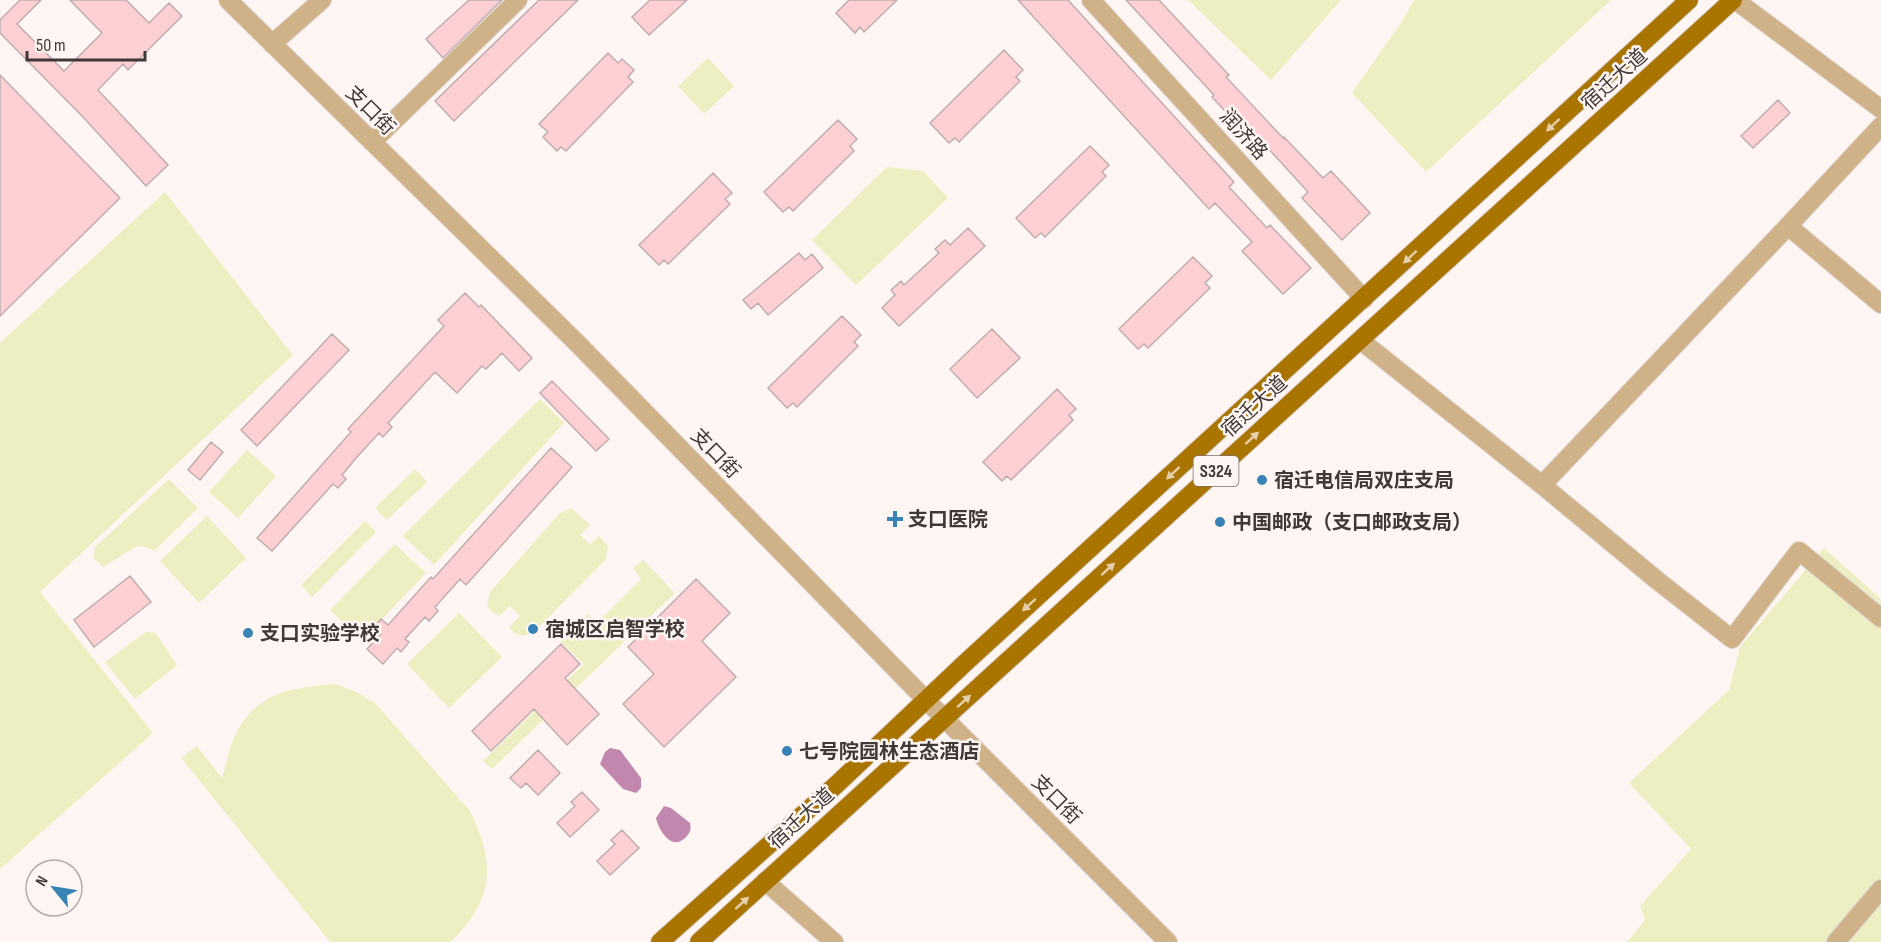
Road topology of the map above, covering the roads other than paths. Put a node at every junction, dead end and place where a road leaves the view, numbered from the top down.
1 (228, 0) edge
2 (322, 0) edge
3 (518, 0) edge
4 (1092, 0) edge
5 (1689, 0) edge
6 (1734, 0) edge
7 (272, 44) junction
8 (1881, 109) edge
9 (1881, 126) edge
10 (372, 142) junction
11 (1788, 226) junction
12 (1364, 299) junction
13 (1881, 304) edge
14 (1360, 340) junction
15 (1542, 485) junction
16 (1881, 618) edge
17 (926, 700) junction
18 (944, 718) junction
19 (765, 881) junction
20 (1881, 890) edge
21 (660, 942) edge
22 (699, 942) edge
23 (834, 942) edge
24 (1168, 942) edge
25 (1836, 942) edge

1 - 7 street, 支口街
2 - 7 street
3 - 10 street
4 - 12 street, 润济路
5 -> 12 main road, 宿迁大道 / S324
6 - 8 street
6 - 14 main road, 宿迁大道 / S324
7 - 10 street, 支口街
9 - 11 street
10 - 17 street, 支口街
11 - 13 street
11 - 15 street
12 -> 17 main road, 宿迁大道 / S324
14 - 15 street
18 -> 14 main road, 宿迁大道 / S324
15 - 16 street
17 - 18 street, 支口街
17 - 21 main road, 宿迁大道 / S324
18 - 19 main road, 宿迁大道 / S324
18 - 24 street, 支口街
22 -> 19 main road, 宿迁大道 / S324
19 - 23 street
20 - 25 street

